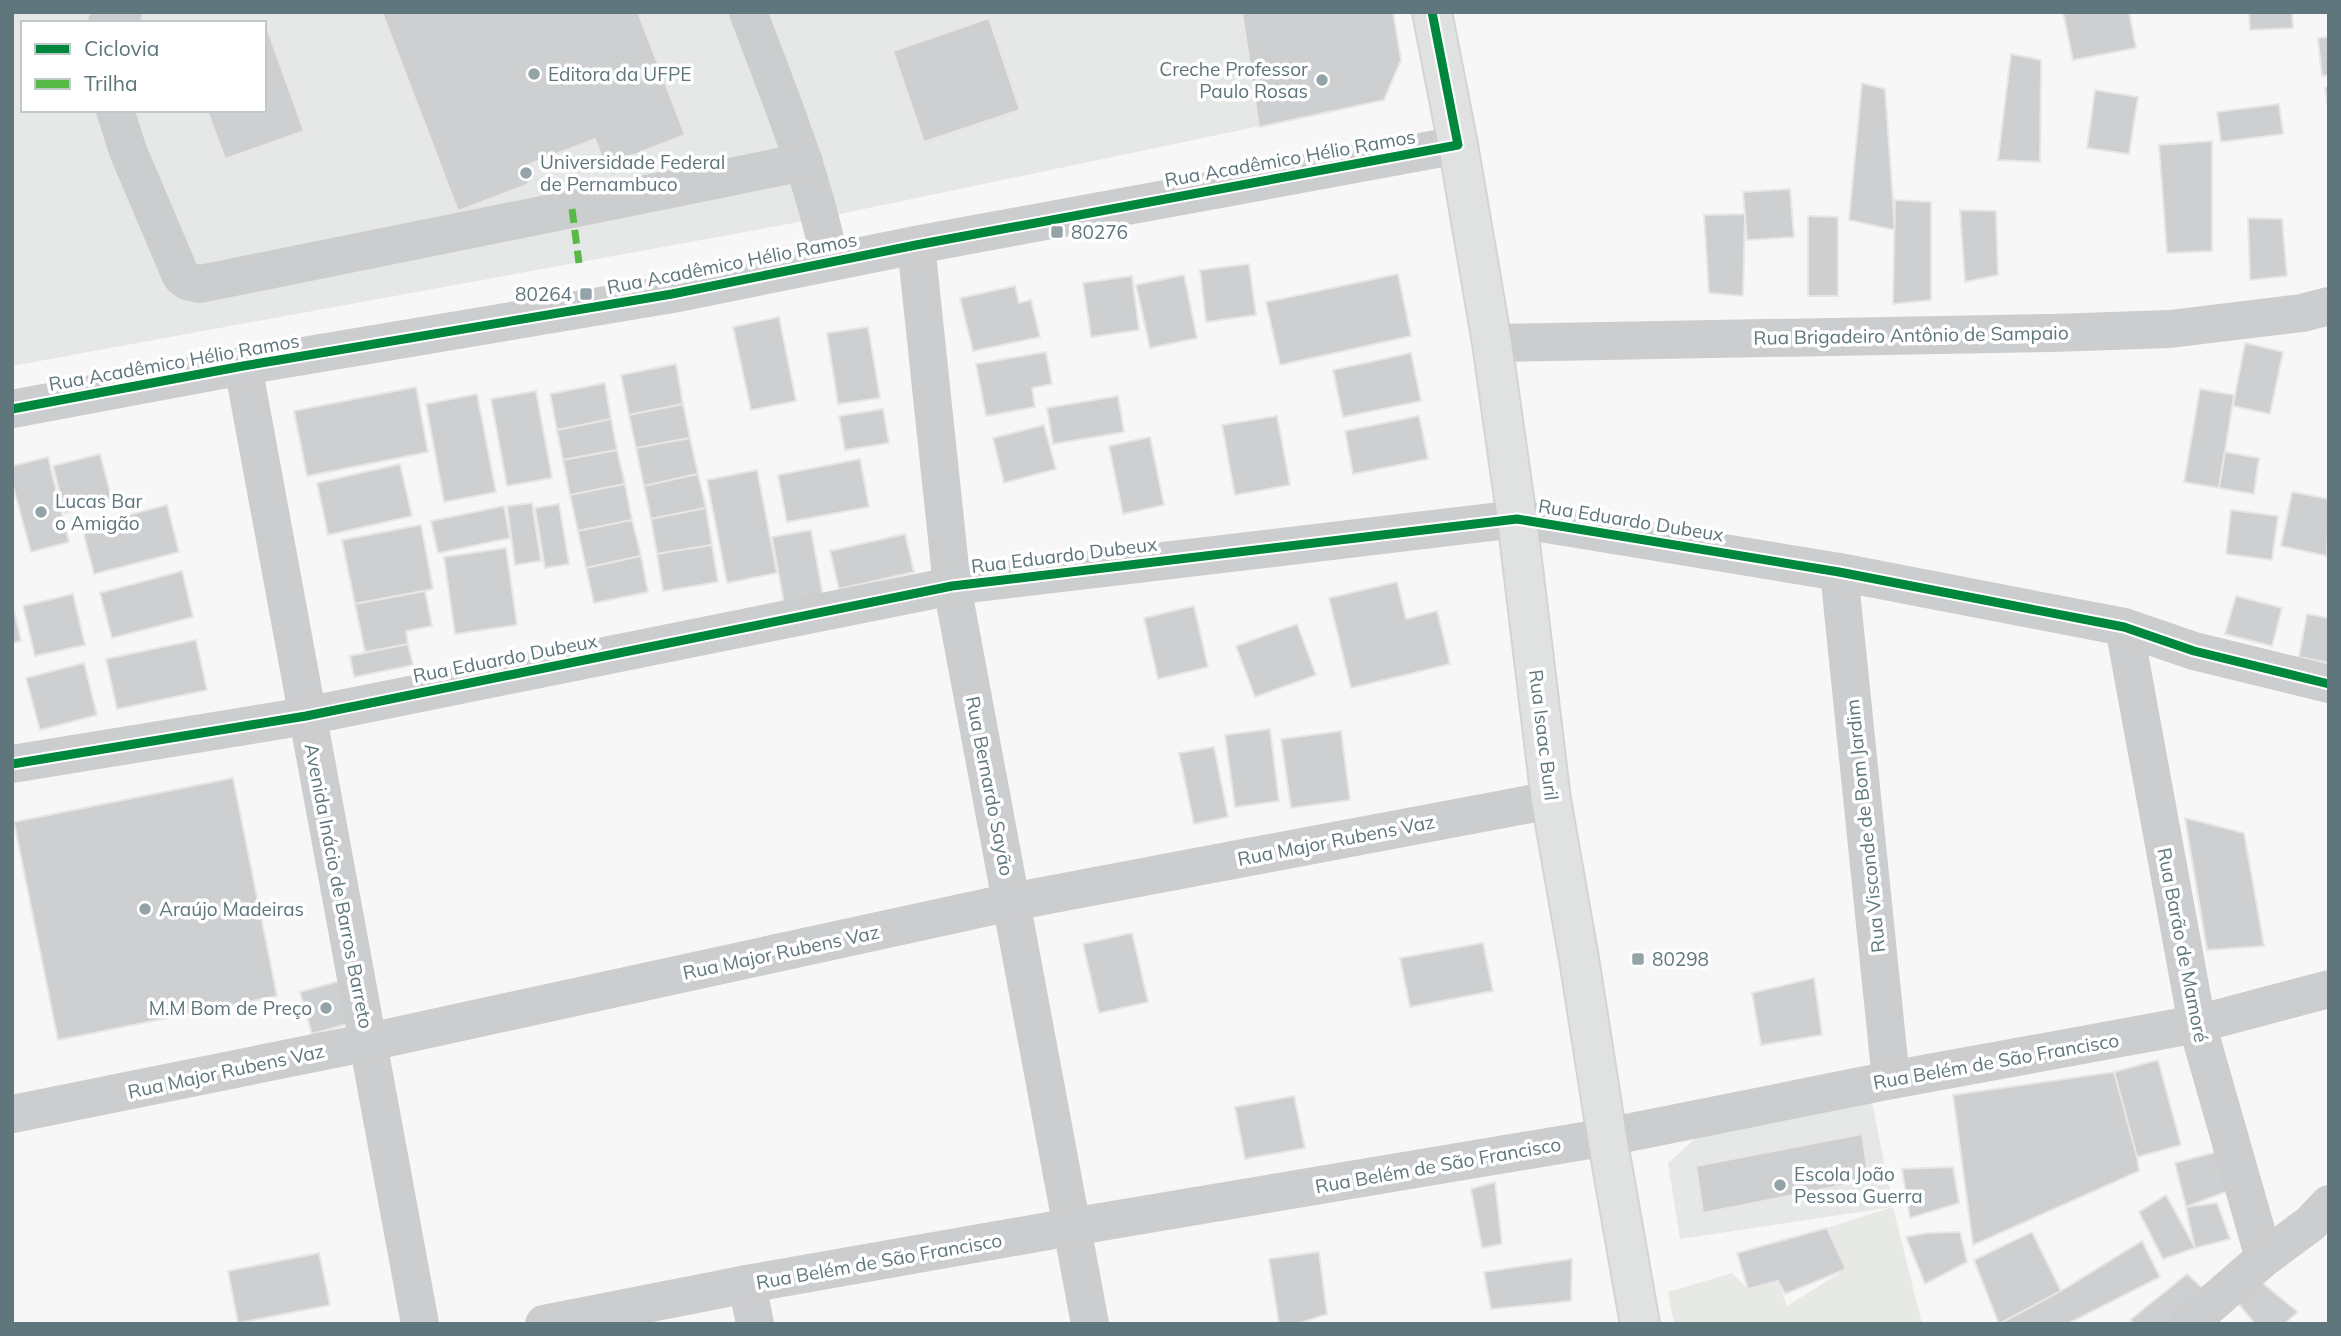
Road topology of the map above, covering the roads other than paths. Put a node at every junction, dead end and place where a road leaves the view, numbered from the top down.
1 (748, 12) edge
2 (1433, 12) edge
3 (116, 112) edge
4 (1458, 145) junction
5 (804, 162) junction
6 (916, 245) junction
7 (830, 262) junction
8 (2329, 306) edge
9 (1492, 343) junction
10 (243, 366) junction
11 (12, 410) edge
12 (1517, 519) junction
13 (1839, 572) junction
14 (952, 586) junction
15 (2124, 627) junction
16 (2329, 684) edge
17 (306, 716) junction
18 (12, 764) edge
19 (1551, 800) junction
20 (1011, 902) junction
21 (2329, 989) edge
22 (2197, 1024) junction
23 (369, 1042) junction
24 (1891, 1080) junction
25 (12, 1114) edge
26 (1607, 1136) junction
27 (2329, 1204) edge
28 (1071, 1227) junction
29 (2264, 1258) junction
30 (747, 1284) junction
31 (420, 1324) edge
32 (544, 1324) edge
33 (755, 1324) edge
34 (1090, 1324) edge
35 (1640, 1324) edge
36 (2188, 1324) edge

1 - 5 street
2 - 4 main road, Rua Isaac Buril
3 - 5 street
4 - 6 street, Rua Acadêmico Hélio Ramos
4 - 9 main road, Rua Isaac Buril
5 - 7 street
6 - 7 street, Rua Acadêmico Hélio Ramos
6 - 14 street, Rua Bernardo Sayão
7 - 10 street, Rua Acadêmico Hélio Ramos
8 - 9 street, Rua Brigadeiro Antônio de Sampaio
9 - 12 main road, Rua Isaac Buril
10 - 11 street, Rua Acadêmico Hélio Ramos
10 - 17 street, Avenida Inácio de Barros Barreto
12 - 13 street, Rua Eduardo Dubeux
12 - 14 street, Rua Eduardo Dubeux
12 - 19 main road, Rua Isaac Buril
13 - 15 street, Rua Eduardo Dubeux
13 - 24 street, Rua Visconde de Bom Jardim
14 - 17 street, Rua Eduardo Dubeux
14 - 20 street, Rua Bernardo Sayão
15 - 16 street, Rua Eduardo Dubeux
15 - 22 street, Rua Barão de Mamoré
17 - 18 street, Rua Eduardo Dubeux
17 - 23 street, Avenida Inácio de Barros Barreto
19 - 20 street, Rua Major Rubens Vaz
19 - 26 main road, Rua Isaac Buril
20 - 23 street, Rua Major Rubens Vaz
20 - 28 street, Rua Bernardo Sayão
21 - 22 street, Rua Belém de São Francisco
22 - 24 street, Rua Belém de São Francisco
22 - 29 street, Rua Barão de Mamoré
23 - 25 street, Rua Major Rubens Vaz
23 - 31 street, Avenida Inácio de Barros Barreto
24 - 26 street, Rua Belém de São Francisco
26 - 28 street, Rua Belém de São Francisco
26 - 35 main road, Rua Isaac Buril
27 - 29 street
28 - 30 street, Rua Belém de São Francisco
28 - 34 street, Rua Bernardo Sayão
29 - 36 street
30 - 32 street, Rua Belém de São Francisco
30 - 33 street

